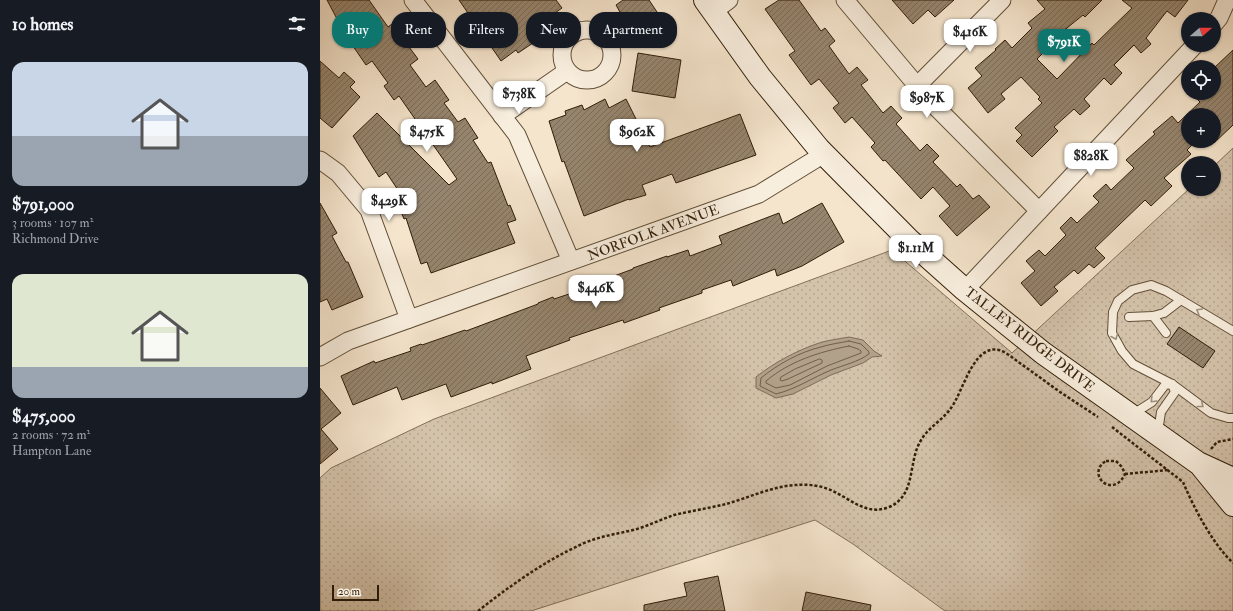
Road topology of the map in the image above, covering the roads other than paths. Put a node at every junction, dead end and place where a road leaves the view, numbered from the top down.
1 (413, 0) edge
2 (845, 0) edge
3 (1002, 0) edge
4 (1227, 0) edge
5 (716, 4) edge
6 (1221, 14) edge
7 (1188, 52) edge
8 (567, 71) dead end
9 (917, 86) junction
10 (502, 116) junction
11 (824, 154) junction
12 (320, 160) edge
13 (1039, 211) junction
14 (571, 261) junction
15 (965, 290) junction
16 (1181, 300) junction
17 (1153, 316) junction
18 (1129, 317) dead end
19 (409, 319) junction
20 (1233, 331) edge
21 (1166, 333) dead end
22 (320, 357) edge
23 (1172, 384) junction
24 (1131, 415) junction
25 (1233, 418) edge
26 (1158, 434) junction
27 (1198, 463) junction
28 (1233, 478) edge
29 (1233, 505) edge

1 - 10 street
2 - 9 street
3 - 9 street
4 - 6 street
5 - 11 street, TALLEY RIDGE DRIVE
7 - 13 street
8 - 10 street
9 - 13 street
10 - 14 street
11 - 14 street, NORFOLK AVENUE
11 - 15 street, TALLEY RIDGE DRIVE
12 - 19 street
13 - 15 street
14 - 19 street, NORFOLK AVENUE
15 - 24 street, TALLEY RIDGE DRIVE
16 - 17 lane
20 -> 16 lane
16 -> 23 lane
17 - 18 lane
17 - 21 lane
19 - 22 street, NORFOLK AVENUE
23 -> 24 lane
23 -> 25 lane
23 - 26 lane
24 - 26 street, TALLEY RIDGE DRIVE
26 - 27 street, TALLEY RIDGE DRIVE
27 - 28 street, TALLEY RIDGE DRIVE
27 - 29 street, TALLEY RIDGE DRIVE

